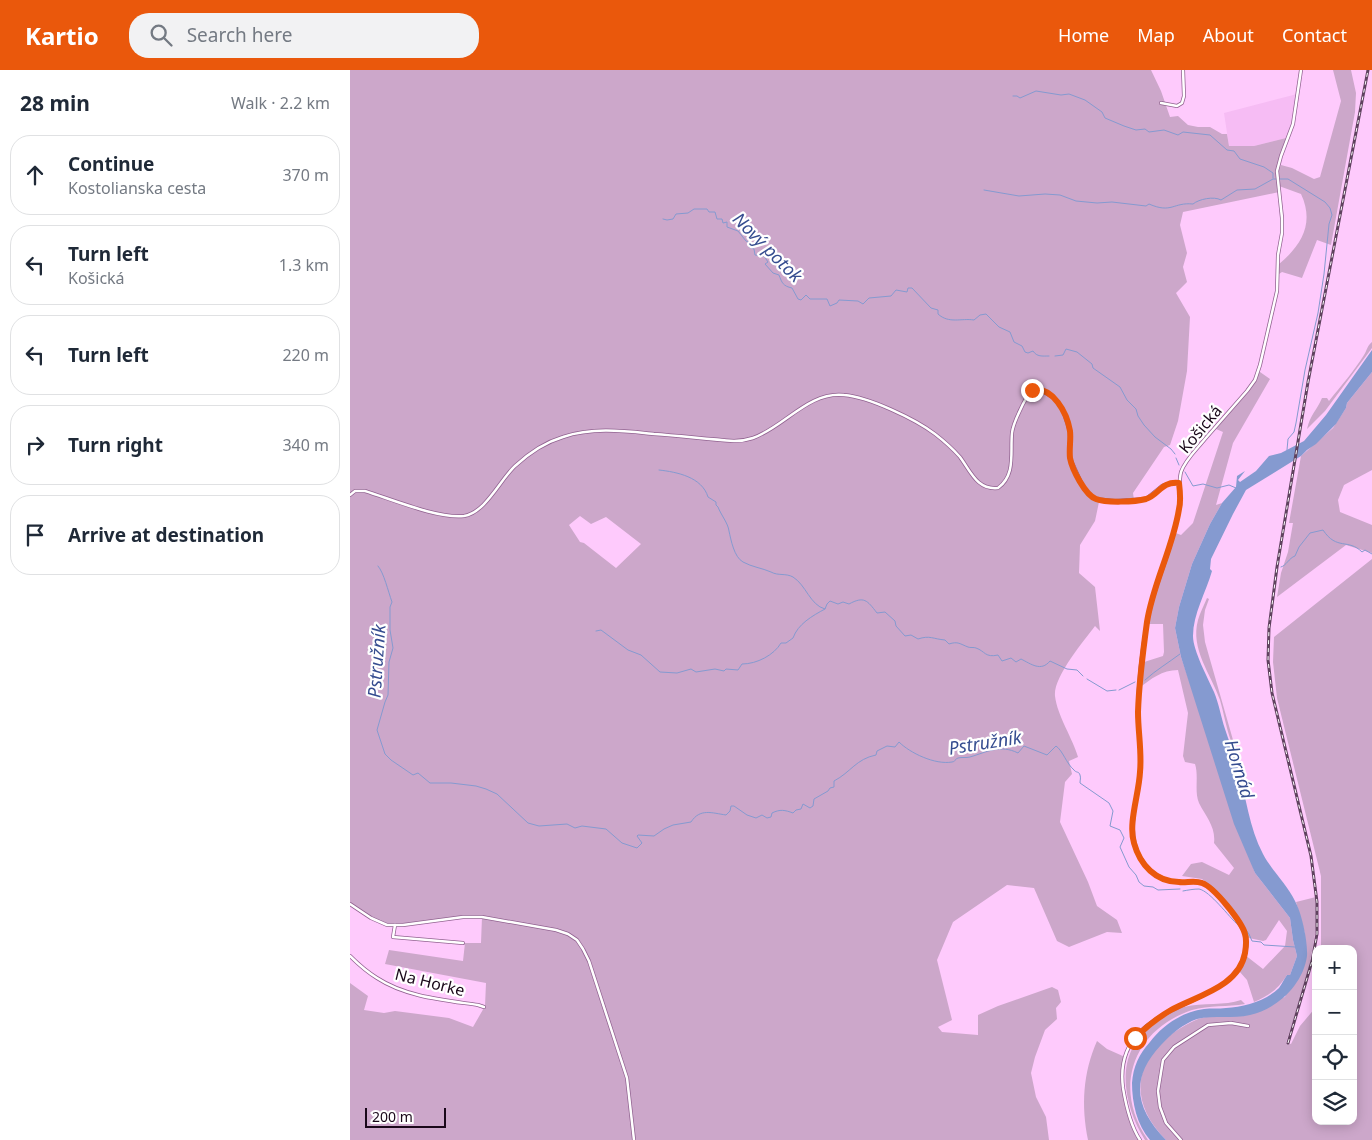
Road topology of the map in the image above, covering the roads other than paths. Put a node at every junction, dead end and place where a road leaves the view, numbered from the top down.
1 (1183, 70) edge
2 (1301, 70) edge
3 (1161, 103) dead end
4 (1179, 483) junction
5 (350, 495) edge
6 (350, 904) edge
7 (395, 925) junction
8 (463, 943) dead end
9 (350, 956) edge
10 (484, 1007) dead end
11 (1248, 1026) dead end
12 (634, 1140) edge
13 (1140, 1140) edge
14 (1180, 1140) edge

1 - 3 street
2 - 4 street, Košická
4 - 5 street
4 - 13 street, Košická
6 - 7 street
7 - 8 street
7 - 12 street
9 - 10 street, Na Horke
11 - 14 street

